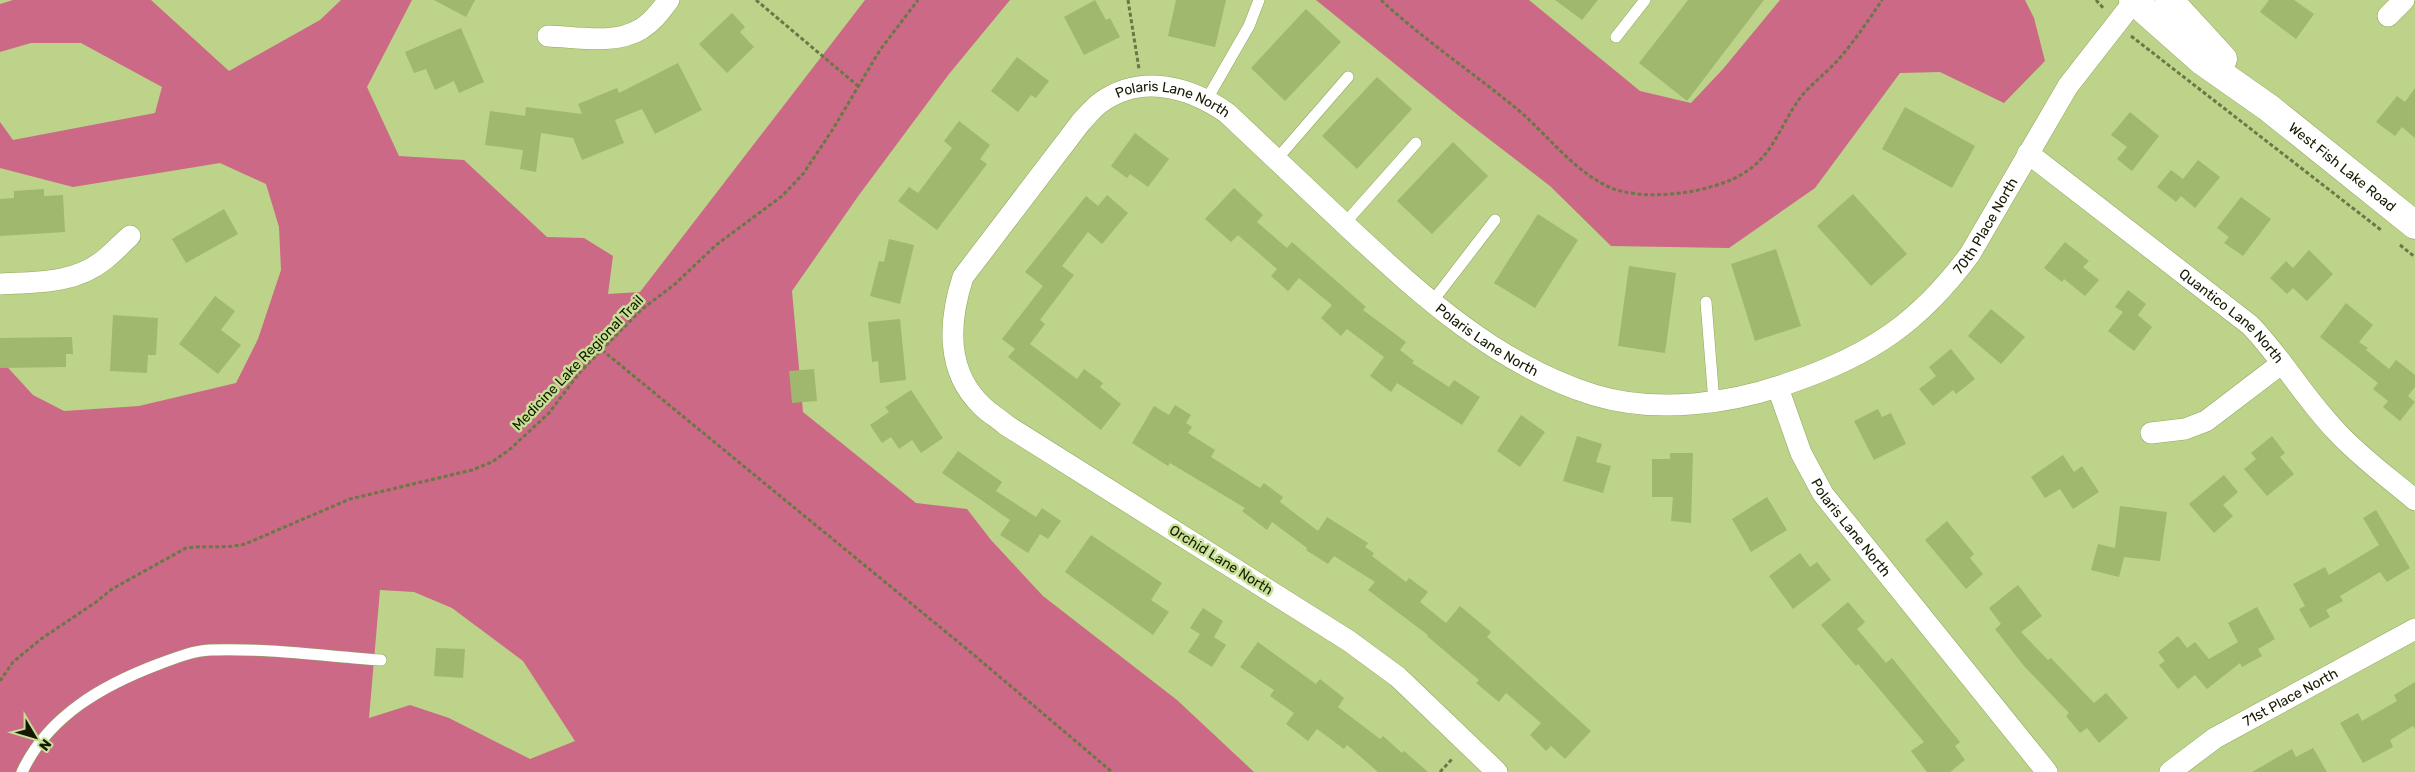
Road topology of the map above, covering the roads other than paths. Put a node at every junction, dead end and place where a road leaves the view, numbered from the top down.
1 (668, 0) edge
2 (1259, 0) edge
3 (1645, 0) edge
4 (2134, 0) edge
5 (2169, 0) edge
6 (2404, 0) edge
7 (2388, 16) dead end
8 (548, 36) dead end
9 (1616, 37) dead end
10 (1348, 77) dead end
11 (1207, 99) junction
12 (2269, 108) junction
13 (1416, 143) dead end
14 (2028, 153) junction
15 (1276, 160) junction
16 (1495, 220) dead end
17 (1344, 223) junction
18 (2415, 225) edge
19 (130, 236) dead end
20 (0, 284) edge
21 (1432, 302) junction
22 (1706, 302) dead end
23 (954, 349) joint
24 (2282, 363) junction
25 (1778, 388) junction
26 (1714, 402) junction
27 (2151, 433) dead end
28 (2415, 500) edge
29 (2415, 629) edge
30 (381, 660) dead end
31 (22, 772) edge
32 (1497, 772) edge
33 (2047, 772) edge
34 (2170, 772) edge

1 - 8 street
2 - 11 lane
3 - 9 lane
4 - 12 street, West Fish Lake Road
4 - 14 street, 70th Place North
5 - 12 street, West Fish Lake Road
6 - 7 street
10 - 15 lane
11 - 15 street, Polaris Lane North
11 - 23 street, Polaris Lane North
12 - 18 street, West Fish Lake Road
13 - 17 lane
14 - 24 street, Quantico Lane North
14 - 25 street, 70th Place North
15 - 17 street, Polaris Lane North
16 - 21 lane
17 - 21 street, Polaris Lane North
19 - 20 street
21 - 26 street, Polaris Lane North
22 - 26 lane
23 - 32 street, Orchid Lane North
24 - 27 street
24 - 28 street, Quantico Lane North
25 - 26 street, Polaris Lane North
25 - 33 street, Polaris Lane North
29 - 34 street, 71st Place North
30 - 31 lane

